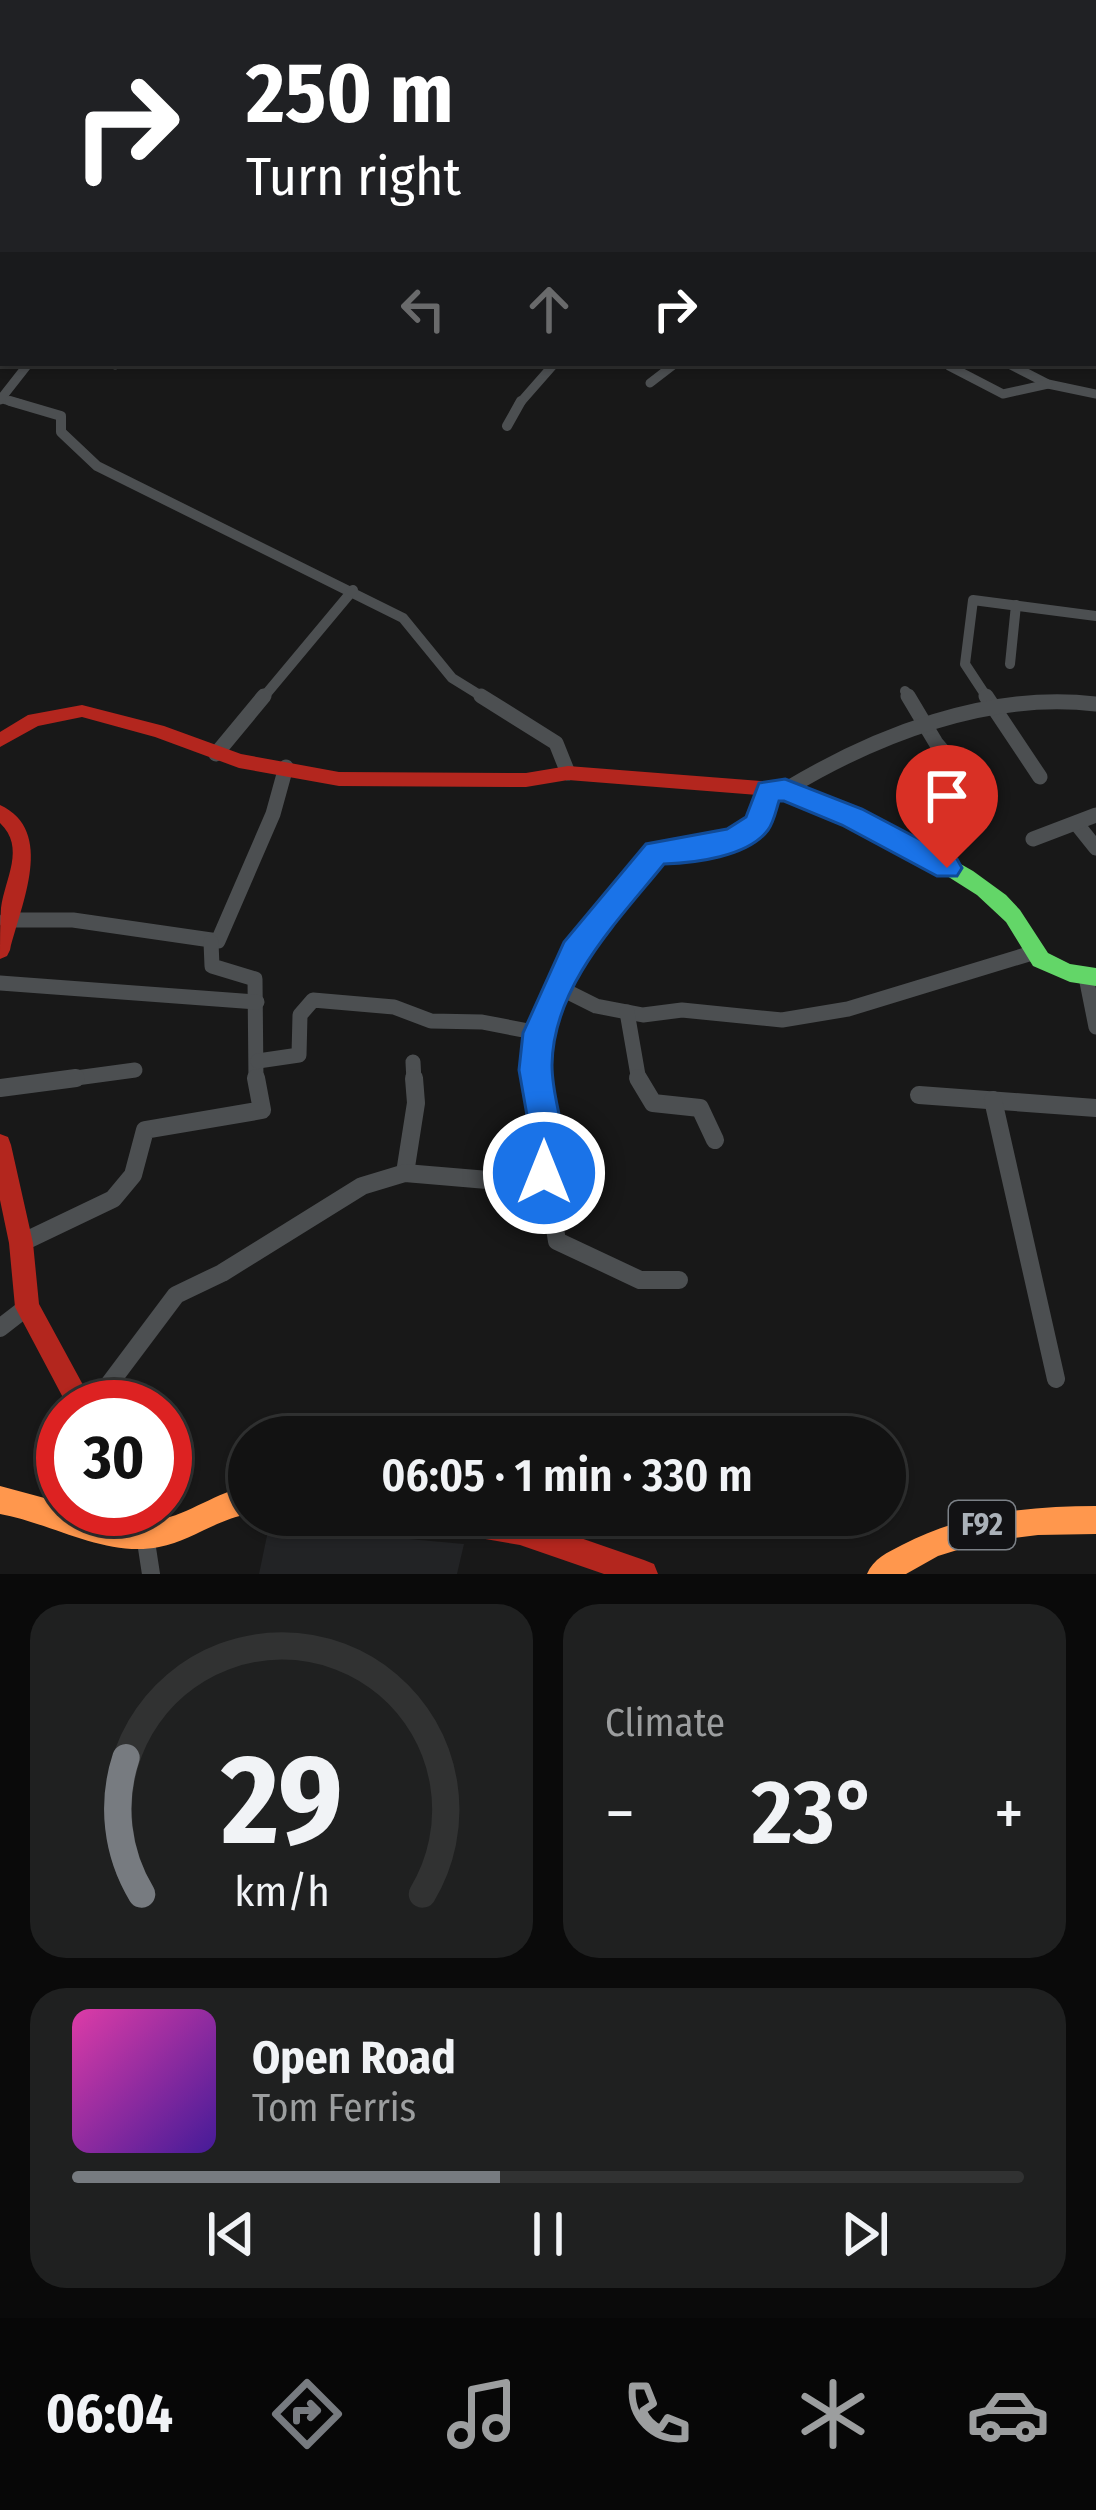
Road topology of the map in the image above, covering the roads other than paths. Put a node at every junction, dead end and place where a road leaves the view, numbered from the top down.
1 (27, 366) edge
2 (552, 366) edge
3 (672, 366) edge
4 (949, 366) edge
5 (1013, 366) edge
6 (650, 383) dead end
7 (1048, 384) junction
8 (1096, 394) edge
9 (1, 399) edge
10 (507, 426) dead end
11 (353, 590) junction
12 (1016, 605) junction
13 (1096, 616) edge
14 (1010, 664) dead end
15 (905, 692) dead end
16 (1096, 704) edge
17 (995, 711) junction
18 (925, 726) junction
19 (0, 740) edge
20 (216, 754) junction
21 (286, 767) junction
22 (568, 772) junction
23 (1040, 777) dead end
24 (970, 783) dead end
25 (777, 790) junction
26 (0, 812) edge
27 (1096, 815) edge
28 (1076, 823) junction
29 (1033, 839) dead end
30 (1096, 848) edge
31 (6, 920) junction
32 (211, 942) junction
33 (0, 950) edge
34 (1032, 953) junction
35 (1091, 977) edge
36 (0, 983) edge
37 (558, 987) junction
38 (257, 1002) junction
39 (627, 1012) junction
40 (1096, 1027) edge
41 (539, 1033) junction
42 (259, 1061) junction
43 (413, 1062) dead end
44 (135, 1070) dead end
45 (0, 1088) edge
46 (919, 1095) dead end
47 (993, 1100) junction
48 (1096, 1108) edge
49 (715, 1140) dead end
50 (0, 1144) edge
51 (405, 1173) junction
52 (535, 1184) junction
53 (21, 1243) junction
54 (679, 1280) dead end
55 (28, 1307) junction
56 (0, 1328) edge
57 (1056, 1378) dead end
58 (67, 1380) edge
59 (117, 1380) edge
60 (0, 1500) edge
61 (228, 1504) edge
62 (36, 1505) edge
63 (192, 1517) edge
64 (1096, 1520) edge
65 (145, 1536) edge
66 (534, 1536) edge
67 (151, 1574) edge
68 (644, 1574) edge
69 (881, 1574) edge

1 - 9 street
2 - 10 street
3 - 6 street
4 - 7 street
5 - 7 street
7 - 8 street
9 - 11 street
11 - 20 street
11 - 22 street
12 - 13 street
12 - 14 street
12 - 17 street
15 - 18 street
16 - 17 street
17 - 18 street
17 - 23 street
18 - 24 street
18 - 25 street
19 - 20 street
20 - 21 street
21 - 22 street
21 - 32 street
22 - 25 street
25 - 34 street
25 - 37 street
26 - 31 street
27 - 28 street
28 - 29 street
28 - 30 street
31 - 32 street
31 - 33 street
32 - 38 street
34 - 35 street
34 - 39 street
35 - 40 street
36 - 38 street
37 - 39 street
37 - 41 street
38 - 42 street
39 - 49 street
41 - 42 street
41 - 52 street
42 - 53 street
43 - 51 street
44 - 45 street
46 - 47 street
47 - 48 street
47 - 57 street
50 - 53 street
51 - 52 street
51 - 59 street
52 - 54 street
53 - 55 street
55 - 56 street
55 - 58 street
60 - 62 street
61 - 63 street
64 - 69 street, F92
65 - 67 street
66 - 68 street

